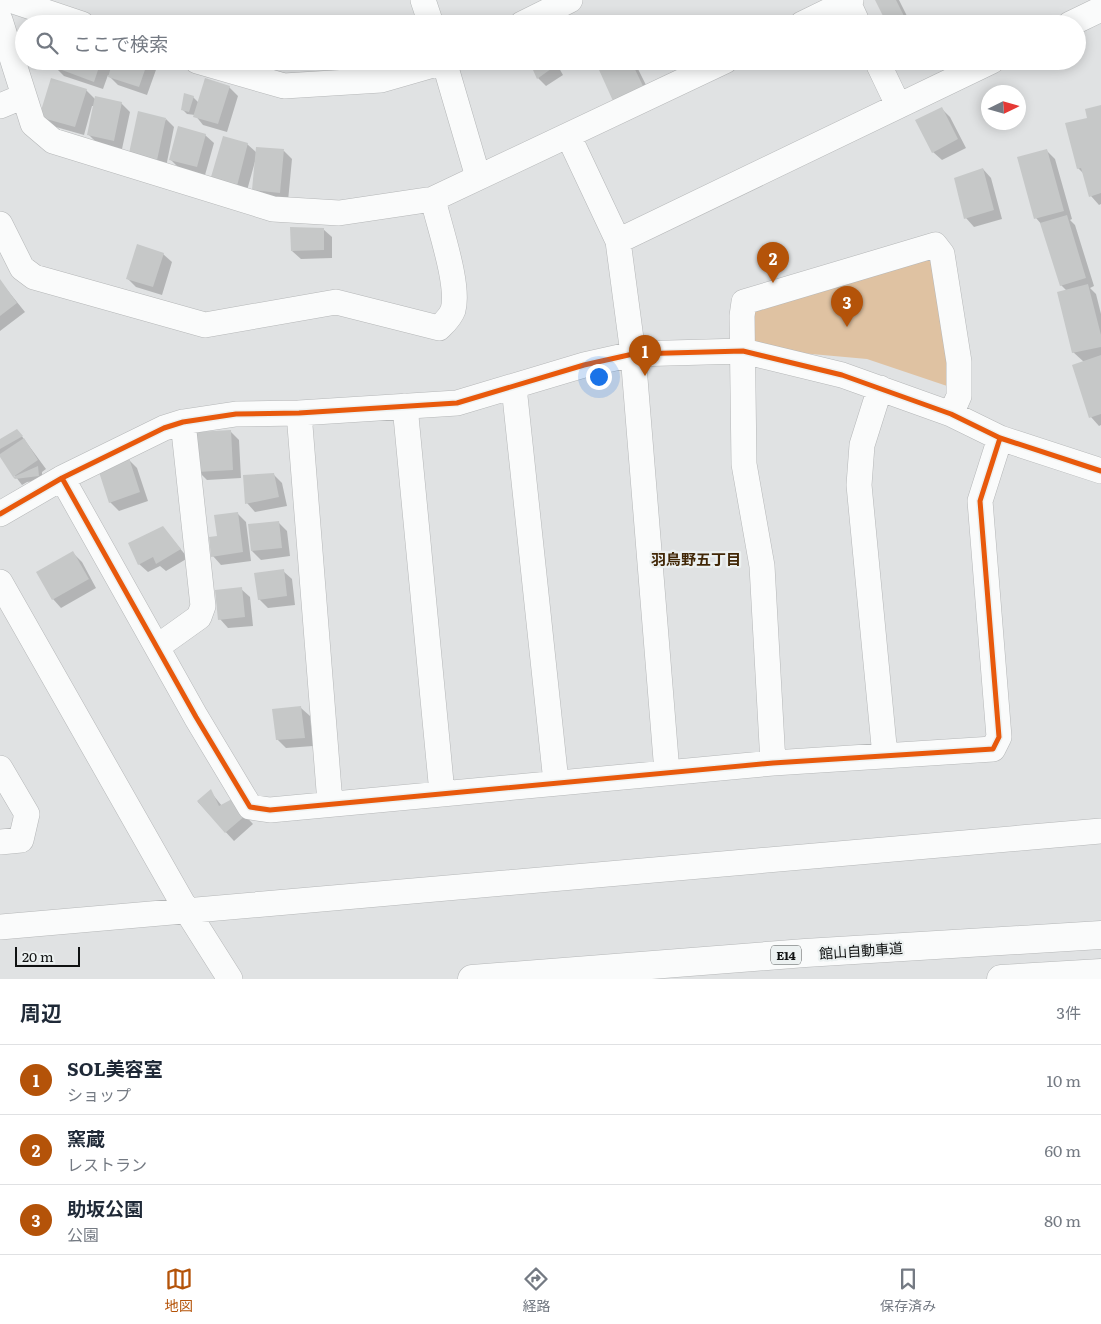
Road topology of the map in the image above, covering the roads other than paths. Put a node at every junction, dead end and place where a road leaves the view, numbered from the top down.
1 (10, 0) edge
2 (423, 0) edge
3 (570, 0) edge
4 (851, 6) edge
5 (1101, 9) edge
6 (55, 15) edge
7 (428, 15) edge
8 (540, 15) edge
9 (826, 15) edge
10 (1086, 16) edge
11 (0, 20) edge
12 (15, 68) edge
13 (16, 70) edge
14 (228, 70) edge
15 (417, 70) edge
16 (447, 70) edge
17 (706, 70) edge
18 (880, 70) edge
19 (973, 70) edge
20 (24, 96) junction
21 (898, 105) junction
22 (0, 106) edge
23 (569, 136) junction
24 (478, 177) junction
25 (433, 199) junction
26 (0, 224) edge
27 (618, 241) junction
28 (743, 351) junction
29 (633, 354) junction
30 (514, 387) junction
31 (880, 388) junction
32 (405, 406) junction
33 (299, 413) junction
34 (951, 414) junction
35 (183, 422) junction
36 (1000, 438) junction
37 (1101, 471) edge
38 (62, 478) junction
39 (0, 514) edge
40 (0, 582) edge
41 (157, 647) junction
42 (885, 756) junction
43 (773, 763) junction
44 (0, 768) edge
45 (667, 772) junction
46 (556, 782) junction
47 (442, 793) junction
48 (330, 803) junction
49 (1101, 831) edge
50 (0, 842) edge
51 (187, 911) junction
52 (0, 927) edge
53 (1101, 935) edge
54 (1101, 973) edge
55 (230, 979) edge
56 (472, 979) edge
57 (1001, 979) edge

1 - 6 street
2 - 7 street
3 - 8 street
4 - 9 street
5 - 10 street
11 - 12 street
13 - 20 street
14 - 15 street
16 - 24 street
17 - 23 street
18 - 21 street
19 - 21 street
20 - 22 street
20 - 25 street
21 - 27 street
23 - 24 street
23 - 27 street
24 - 25 street
25 - 26 street
27 - 29 street
28 - 29 street
28 - 31 street
28 - 34 street
28 - 43 street
29 - 30 street
29 - 45 street
30 - 32 street
30 - 46 street
31 - 34 street
31 - 42 street
32 - 33 street
32 - 47 street
33 - 35 street
33 - 48 street
34 - 36 street
35 - 38 street
35 - 41 street
36 - 37 street
36 - 42 street
38 - 39 street
38 - 41 street
40 - 51 street
41 - 48 street
42 - 43 street
43 - 45 street
44 - 50 street
45 - 46 street
46 - 47 street
47 - 48 street
49 - 51 street
51 - 52 street
51 - 55 street
53 - 56 highway, 館山自動車道 / E14
54 - 57 highway

